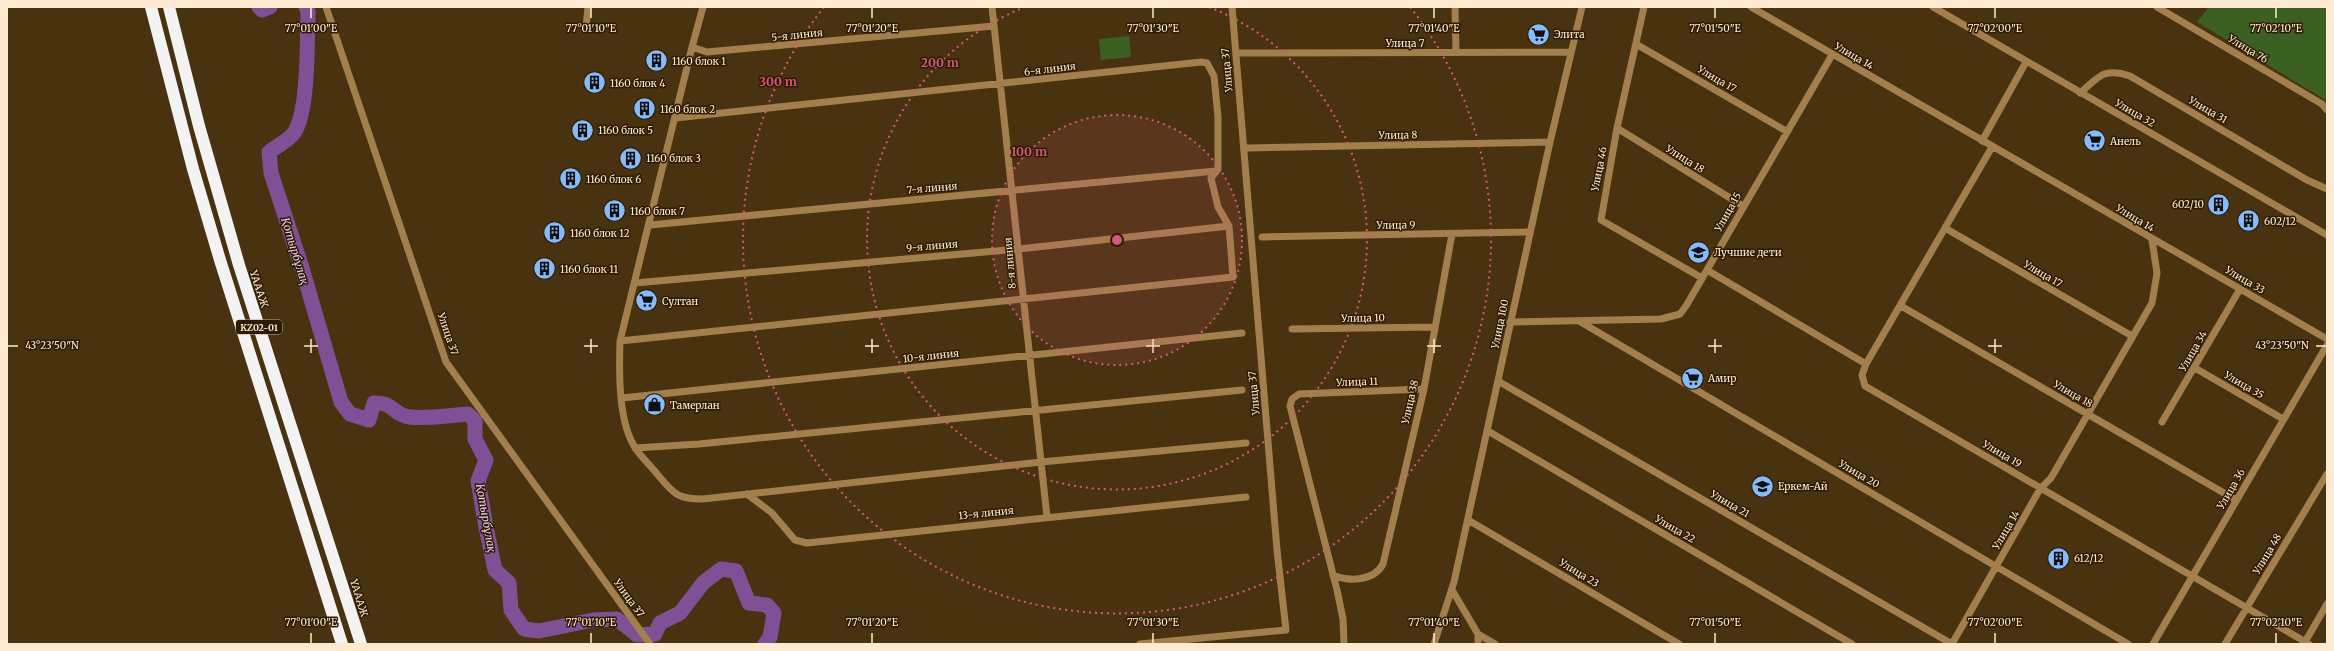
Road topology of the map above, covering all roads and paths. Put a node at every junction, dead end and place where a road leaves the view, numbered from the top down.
1 (151, 7) edge
2 (169, 7) edge
3 (326, 7) edge
4 (588, 7) edge
5 (703, 7) edge
6 (992, 7) edge
7 (1232, 7) edge
8 (1455, 7) edge
9 (1582, 7) edge
10 (1644, 7) edge
11 (1751, 7) edge
12 (1933, 7) edge
13 (2157, 7) edge
14 (994, 26) junction
15 (586, 28) dead end
16 (1636, 44) junction
17 (692, 47) junction
18 (1456, 52) junction
19 (1571, 52) junction
20 (1240, 53) dead end
21 (1832, 55) junction
22 (2026, 62) junction
23 (999, 85) junction
24 (2080, 93) junction
25 (2327, 110) edge
26 (675, 118) junction
27 (1617, 128) junction
28 (1786, 131) junction
29 (1982, 141) junction
30 (1550, 142) junction
31 (1992, 147) junction
32 (1247, 148) dead end
33 (1216, 171) junction
34 (2327, 189) edge
35 (1012, 191) junction
36 (1743, 206) junction
37 (650, 224) junction
38 (1229, 226) junction
39 (1945, 228) junction
40 (1530, 232) junction
41 (1452, 234) junction
42 (2327, 235) edge
43 (1262, 237) dead end
44 (2152, 240) junction
45 (1019, 248) junction
46 (1707, 270) junction
47 (1702, 278) junction
48 (635, 283) junction
49 (2240, 289) junction
50 (1023, 298) junction
51 (1901, 306) junction
52 (1579, 321) junction
53 (1510, 322) junction
54 (1435, 327) junction
55 (1292, 329) dead end
56 (1242, 333) dead end
57 (2132, 336) junction
58 (2327, 339) edge
59 (620, 341) junction
60 (2327, 345) edge
61 (1028, 356) junction
62 (1866, 364) junction
63 (2195, 368) junction
64 (1498, 381) junction
65 (1424, 389) junction
66 (1242, 390) dead end
67 (622, 398) junction
68 (1034, 409) junction
69 (2087, 414) junction
70 (2283, 419) junction
71 (2162, 422) dead end
72 (1488, 431) junction
73 (1246, 443) dead end
74 (635, 448) junction
75 (1041, 462) junction
76 (2327, 474) edge
77 (2040, 489) junction
78 (747, 494) junction
79 (1246, 497) dead end
80 (2236, 500) junction
81 (1047, 517) junction
82 (1468, 520) junction
83 (1996, 566) junction
84 (1333, 575) junction
85 (2192, 577) junction
86 (1452, 590) junction
87 (2327, 604) edge
88 (2246, 608) junction
89 (1478, 634) junction
90 (2307, 643) edge
91 (342, 644) edge
92 (361, 644) edge
93 (650, 644) edge
94 (1140, 644) edge
95 (1344, 644) edge
96 (1434, 644) edge
97 (1478, 644) edge
98 (1494, 644) edge
99 (1680, 644) edge
100 (1852, 644) edge
101 (1952, 644) edge
102 (2128, 644) edge
103 (2153, 644) edge
104 (2225, 644) edge

1 - 91 highway, KZ02-01
2 - 92 highway, ҮАААЖ / KZ02-01
3 - 93 street, Улица 37
4 - 15 street
5 - 17 street
6 - 14 street, 8-я линия
7 - 94 street, Улица 37
8 - 18 street
9 - 19 street, Улица 100
10 - 16 street, Улица 46
11 - 21 street, Улица 14
12 - 22 street, Улица 32
13 - 25 street, Улица 76
14 - 17 street, 5-я линия
14 - 23 street, 8-я линия
16 - 27 street, Улица 46
16 - 28 street, Улица 17
17 - 26 street
18 - 19 street, Улица 7
18 - 20 street, Улица 7
19 - 30 street, Улица 100
21 - 28 street, Улица 15
21 - 29 street, Улица 14
22 - 24 street, Улица 32
22 - 29 street
23 - 26 street, 6-я линия
23 - 33 street, 6-я линия
23 - 35 street, 8-я линия
24 - 34 street, Улица 31
24 - 42 street, Улица 32
26 - 37 street
27 - 36 street, Улица 18
27 - 47 street, Улица 46
28 - 36 street, Улица 15
29 - 31 street, Улица 14
30 - 32 street, Улица 8
30 - 40 street, Улица 100
31 - 39 street
31 - 44 street, Улица 14
33 - 35 street, 7-я линия
33 - 38 street, 6-я линия
35 - 37 street, 7-я линия
35 - 45 street, 8-я линия
36 - 46 street, Улица 15
37 - 48 street
38 - 45 street, 9-я линия
38 - 50 street, 6-я линия
39 - 51 street
39 - 57 street, Улица 17
40 - 41 street, Улица 9
40 - 53 street, Улица 100
41 - 43 street, Улица 9
41 - 54 street, Улица 38
44 - 49 street, Улица 33
44 - 57 street, Улица 14
45 - 48 street, 9-я линия
45 - 50 street, 8-я линия
46 - 47 street, Улица 15
46 - 62 street
47 - 52 street, Улица 15
48 - 59 street
49 - 58 street, Улица 33
49 - 63 street, Улица 34
50 - 59 street
50 - 61 street, 8-я линия
51 - 62 street
51 - 69 street, Улица 18
52 - 53 street, Улица 15
52 - 83 street, Улица 20
53 - 64 street, Улица 100
54 - 55 street, Улица 10
54 - 65 street, Улица 38
56 - 61 street, 10-я линия
57 - 69 street, Улица 14
59 - 67 street
60 - 70 street, Улица 36
61 - 67 street, 10-я линия
61 - 68 street, 8-я линия
62 - 77 street, Улица 19
63 - 70 street, Улица 35
63 - 71 street, Улица 34
64 - 72 street, Улица 100
64 - 101 street, Улица 21
65 - 84 street, Улица 38
65 - 84 street, Улица 11
66 - 68 street
67 - 74 street
68 - 74 street
68 - 75 street, 8-я линия
69 - 77 street, Улица 14
69 - 80 street, Улица 18
70 - 80 street, Улица 36
72 - 82 street, Улица 100
72 - 100 street, Улица 22
73 - 75 street
74 - 78 street
75 - 78 street
75 - 81 street, 8-я линия
76 - 88 street, Улица 48
77 - 83 street, Улица 14
77 - 85 street, Улица 19
78 - 81 street, 13-я линия
79 - 81 street, 13-я линия
80 - 85 street, Улица 36
82 - 86 street, Улица 100
82 - 99 street, Улица 23
83 - 101 street, Улица 14
83 - 102 street, Улица 20
84 - 95 street
85 - 88 street, Улица 19
85 - 103 street, Улица 36
86 - 89 street
86 - 96 street, Улица 100
87 - 90 street
88 - 90 street, Улица 19
88 - 104 street, Улица 48
89 - 97 street
89 - 98 street

